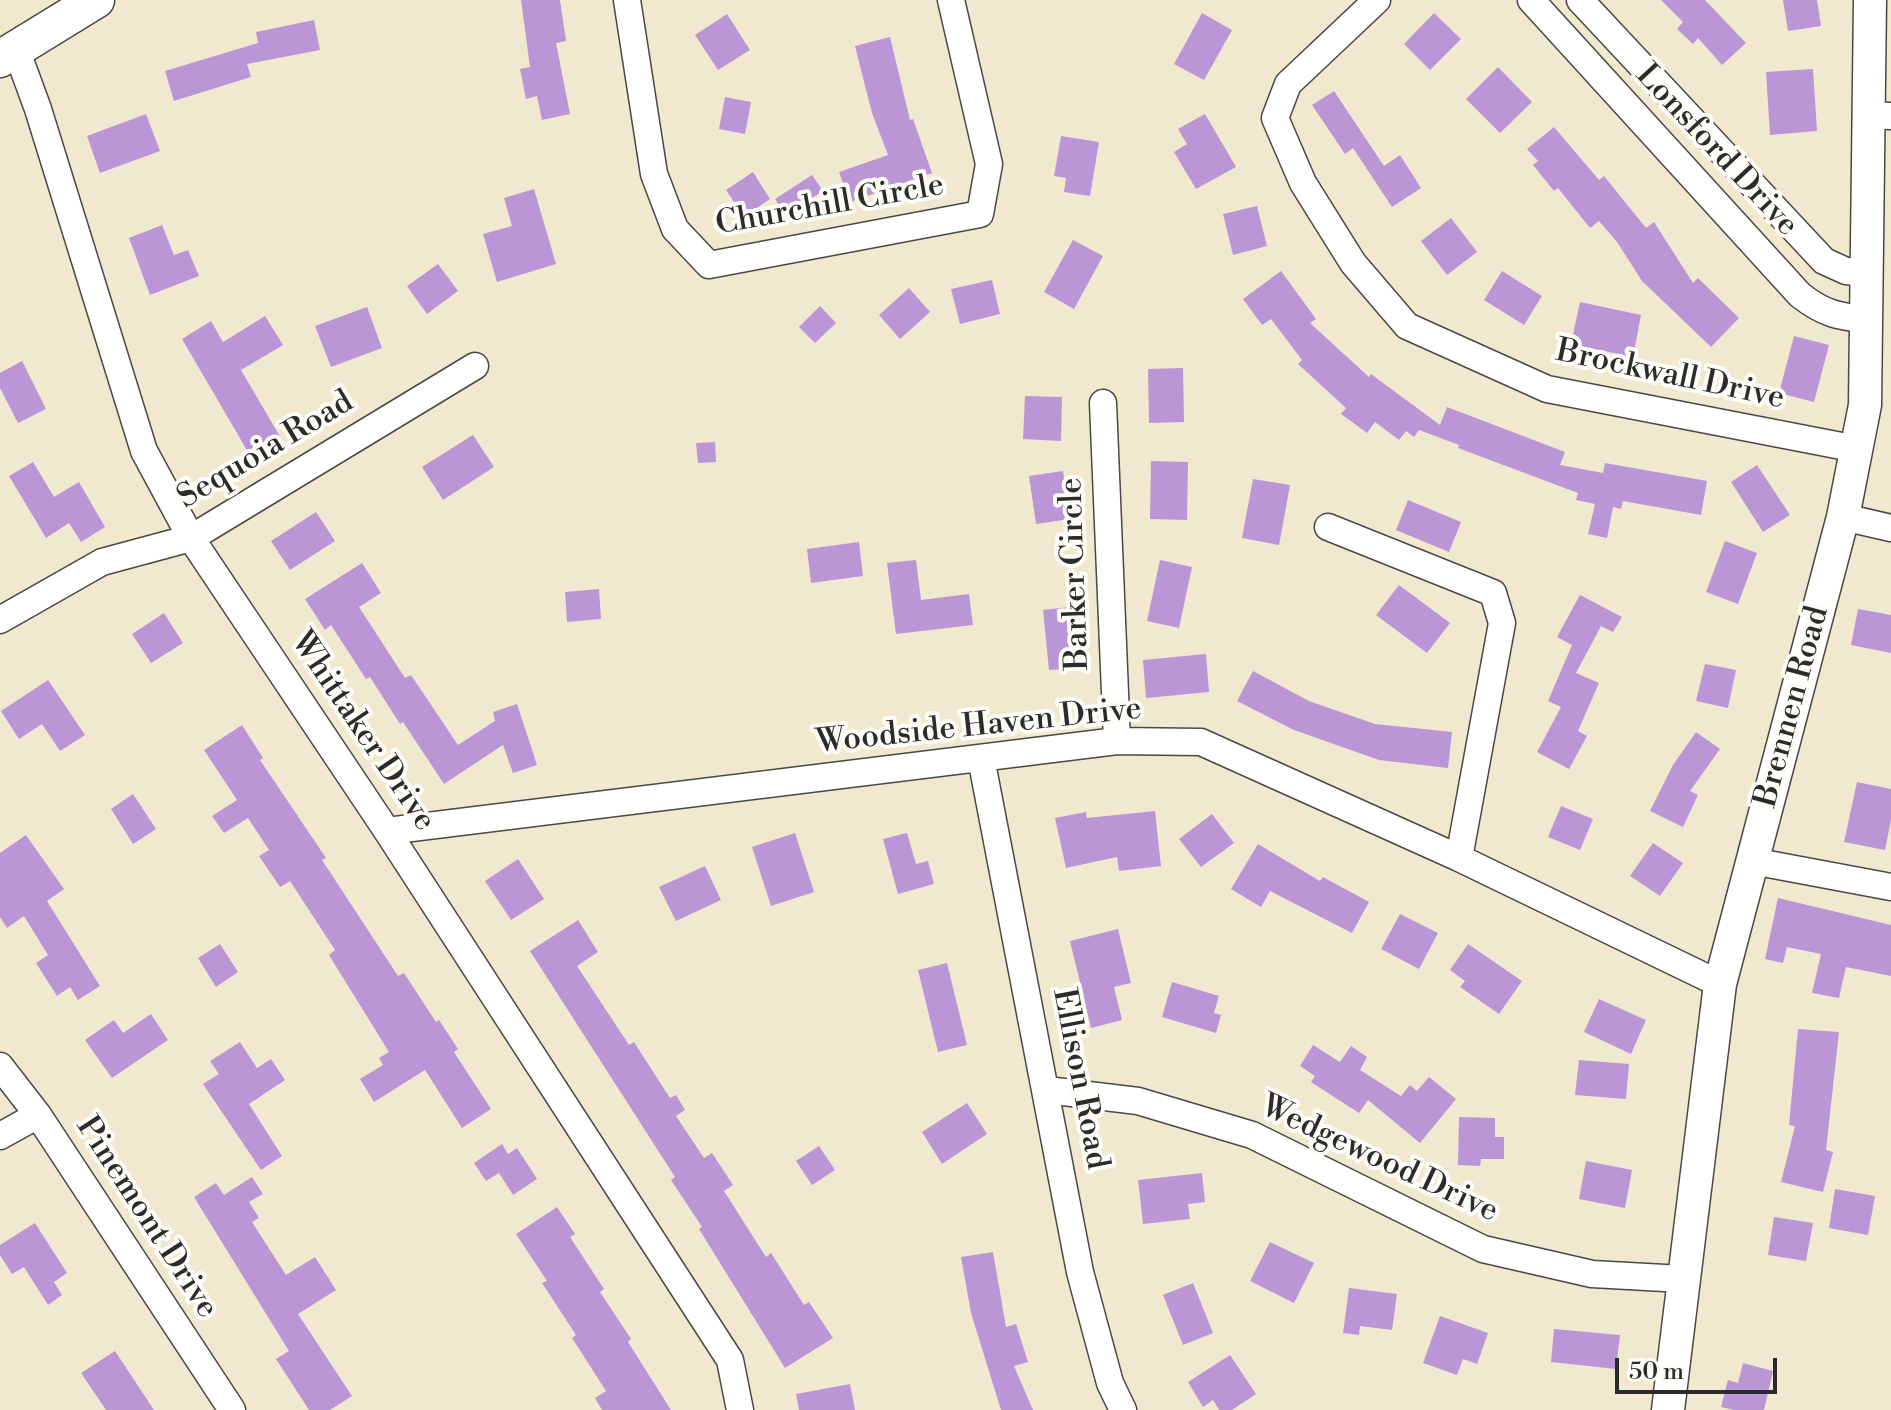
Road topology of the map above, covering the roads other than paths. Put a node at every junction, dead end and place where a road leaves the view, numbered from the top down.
1 (96, 0) edge
2 (627, 0) edge
3 (951, 0) edge
4 (1377, 0) edge
5 (1531, 0) edge
6 (1580, 0) edge
7 (1870, 0) edge
8 (8, 54) edge
9 (1880, 116) edge
10 (1867, 273) junction
11 (1867, 320) junction
12 (475, 366) dead end
13 (1103, 403) dead end
14 (1857, 449) junction
15 (1843, 517) junction
16 (1328, 527) dead end
17 (1891, 528) edge
18 (191, 538) junction
19 (0, 620) edge
20 (1117, 741) junction
21 (981, 758) junction
22 (387, 831) junction
23 (1459, 858) junction
24 (1752, 861) junction
25 (1891, 887) edge
26 (1720, 984) junction
27 (0, 1066) edge
28 (1047, 1090) junction
29 (38, 1115) junction
30 (0, 1136) edge
31 (1683, 1279) junction
32 (232, 1410) edge
33 (740, 1410) edge
34 (1123, 1410) edge
35 (1668, 1410) edge

1 - 8 main road
2 - 3 street, Churchill Circle
4 - 14 street, Brockwall Drive
5 - 11 street, Lonsford Drive
6 - 10 street, Lonsford Drive
7 - 9 street, Brennen Road
8 - 18 street, Whittaker Drive
9 - 10 street, Brennen Road
10 - 11 street, Brennen Road
11 - 14 street, Brennen Road
12 - 18 street, Sequoia Road
13 - 20 street, Barker Circle
14 - 15 street, Brennen Road
15 - 17 street
15 - 24 street, Brennen Road
16 - 23 street
18 - 19 street, Sequoia Road
18 - 22 street, Whittaker Drive
20 - 21 street, Woodside Haven Drive
20 - 23 street, Woodside Haven Drive
21 - 22 street, Woodside Haven Drive
21 - 28 street, Ellison Road
22 - 33 street, Whittaker Drive
23 - 26 street, Woodside Haven Drive
24 - 25 street
24 - 26 street, Brennen Road
26 - 31 street, Brennen Road
27 - 29 street, Pinemont Drive
28 - 31 street, Wedgewood Drive
28 - 34 street, Ellison Road
29 - 30 street
29 - 32 street, Pinemont Drive
31 - 35 street, Brennen Road

